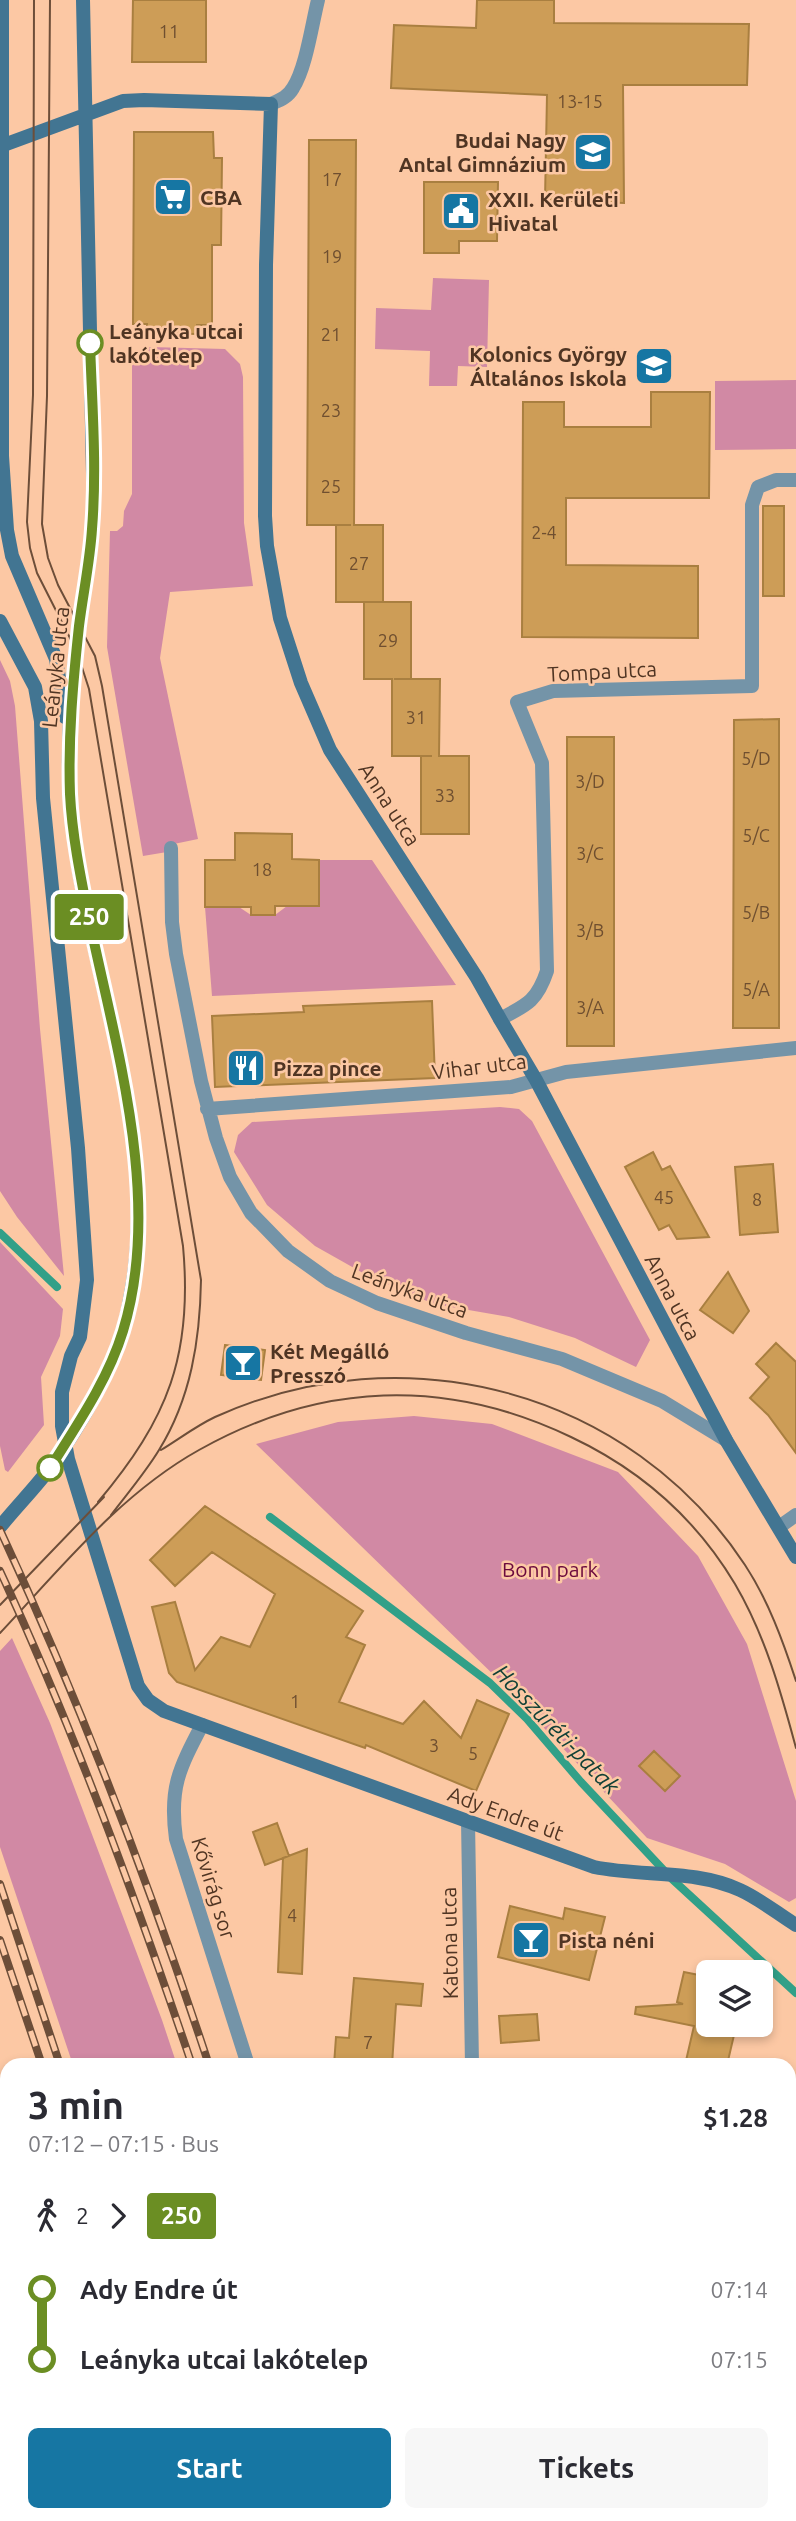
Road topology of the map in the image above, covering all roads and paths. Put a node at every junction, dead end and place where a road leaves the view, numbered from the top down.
1 (2, 0) edge
2 (83, 0) edge
3 (318, 0) edge
4 (271, 104) junction
5 (85, 114) junction
6 (1, 146) edge
7 (0, 211) edge
8 (1, 462) edge
9 (796, 480) edge
10 (0, 621) edge
11 (69, 743) junction
12 (171, 848) dead end
13 (500, 1019) junction
14 (796, 1048) edge
15 (536, 1080) junction
16 (207, 1109) junction
17 (726, 1440) junction
18 (796, 1515) edge
19 (0, 1527) edge
20 (779, 1527) junction
21 (796, 1557) edge
22 (202, 1725) junction
23 (468, 1821) junction
24 (796, 1925) edge
25 (246, 2058) edge
26 (472, 2058) edge

1 - 6 street, Leányka utca
2 - 5 street, Leányka utca
3 - 4 street
4 - 5 street
4 - 13 street, Anna utca
5 - 6 street
5 - 11 street, Leányka utca
6 - 7 street, Leányka utca
7 - 8 street, Leányka utca
8 - 11 street, Leányka utca
9 - 13 street, Tompa utca
10 - 22 street, Ady Endre út
11 - 19 street
12 - 16 street, Leányka utca
13 - 15 street, Anna utca
14 - 15 street, Vihar utca
15 - 16 street, Vihar utca
15 - 17 street, Anna utca
16 - 17 street, Leányka utca
17 - 20 street, Anna utca
18 - 20 street
20 - 21 street, Anna utca
22 - 23 street, Ady Endre út
22 - 25 street, Kővirág sor
23 - 24 street, Ady Endre út
23 - 26 street, Katona utca

